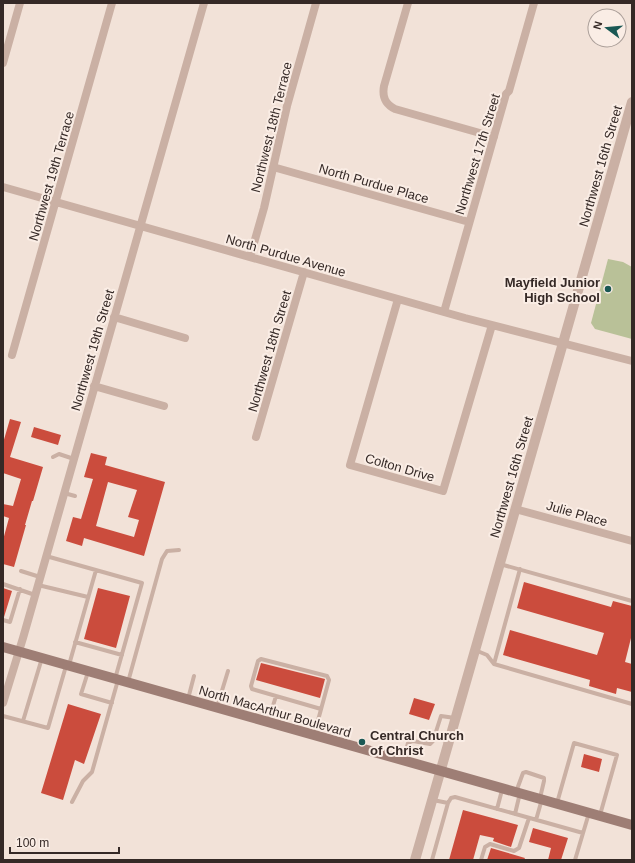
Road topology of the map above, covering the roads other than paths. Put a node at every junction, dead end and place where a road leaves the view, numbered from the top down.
1 (20, 3) edge
2 (112, 3) edge
3 (204, 3) edge
4 (316, 3) edge
5 (408, 3) edge
6 (534, 3) edge
7 (3, 63) edge
8 (632, 102) edge
9 (494, 137) junction
10 (273, 167) junction
11 (3, 187) edge
12 (56, 202) junction
13 (469, 222) junction
14 (140, 226) junction
15 (250, 257) junction
16 (304, 272) junction
17 (398, 299) junction
18 (444, 312) junction
19 (114, 317) junction
20 (492, 324) junction
21 (185, 338) dead end
22 (563, 343) junction
23 (12, 355) dead end
24 (632, 361) edge
25 (94, 386) junction
26 (164, 406) dead end
27 (256, 437) dead end
28 (53, 457) dead end
29 (74, 459) junction
30 (64, 493) junction
31 (75, 496) dead end
32 (515, 509) junction
33 (632, 541) edge
34 (179, 550) dead end
35 (46, 556) junction
36 (499, 564) junction
37 (96, 570) junction
38 (520, 570) junction
39 (21, 572) dead end
40 (39, 581) junction
41 (3, 584) edge
42 (20, 590) junction
43 (35, 595) junction
44 (88, 597) junction
45 (632, 601) edge
46 (3, 620) edge
47 (75, 642) junction
48 (3, 647) edge
49 (475, 650) junction
50 (19, 652) junction
51 (122, 655) junction
52 (42, 658) junction
53 (494, 664) junction
54 (68, 665) junction
55 (88, 671) junction
56 (228, 671) dead end
57 (194, 676) dead end
58 (121, 680) junction
59 (276, 696) junction
60 (188, 699) junction
61 (112, 703) junction
62 (3, 704) edge
63 (632, 704) edge
64 (217, 708) junction
65 (321, 708) junction
66 (3, 716) edge
67 (456, 719) junction
68 (23, 721) junction
69 (268, 722) junction
70 (314, 735) junction
71 (434, 737) junction
72 (449, 742) junction
73 (403, 760) junction
74 (441, 771) junction
75 (503, 788) junction
76 (518, 793) junction
77 (541, 799) junction
78 (432, 800) junction
79 (72, 802) dead end
80 (448, 803) junction
81 (557, 804) junction
82 (497, 809) junction
83 (590, 813) junction
84 (515, 814) junction
85 (600, 816) junction
86 (529, 818) junction
87 (536, 820) junction
88 (632, 825) edge
89 (584, 833) junction
90 (415, 860) edge
91 (432, 860) edge
92 (481, 860) edge
93 (575, 860) edge

1 - 7 street
2 - 12 street, Northwest 19th Terrace
3 - 14 street, Northwest 19th Street
4 - 10 street, Northwest 18th Terrace
5 - 9 street
6 - 9 street, Northwest 17th Street
8 - 22 street, Northwest 16th Street
9 - 13 street, Northwest 17th Street
10 - 13 street, North Purdue Place
10 - 15 street, Northwest 18th Terrace
11 - 12 street, North Purdue Avenue
12 - 14 street, North Purdue Avenue
12 - 23 street, Northwest 19th Terrace
13 - 18 street, Northwest 17th Street
14 - 15 street, North Purdue Avenue
14 - 19 street, Northwest 19th Street
15 - 16 street, North Purdue Avenue
16 - 17 street, North Purdue Avenue
16 - 27 street, Northwest 18th Street
17 - 18 street, North Purdue Avenue
17 - 20 street, Colton Drive
18 - 20 street, North Purdue Avenue
19 - 21 street
19 - 25 street, Northwest 19th Street
20 - 22 street, North Purdue Avenue
22 - 24 street, North Purdue Avenue
22 - 32 street, Northwest 16th Street
25 - 26 street
25 - 29 street, Northwest 19th Street
28 - 29 lane
29 - 30 street, Northwest 19th Street
30 - 31 lane
30 - 35 street, Northwest 19th Street
32 - 33 street, Julie Place
32 - 36 street, Northwest 16th Street
34 - 58 lane
35 - 37 lane
35 - 40 street, Northwest 19th Street
36 - 38 lane
36 - 49 street, Northwest 16th Street
37 - 44 lane
37 - 51 lane
38 - 45 lane
38 - 53 lane
39 - 40 lane
40 - 43 street, Northwest 19th Street
40 - 44 lane
41 - 42 lane
42 - 43 lane
42 - 46 lane
43 - 50 street, Northwest 19th Street
44 - 47 lane
47 - 51 lane
47 - 54 lane
48 - 50 main road, North MacArthur Boulevard
49 - 53 lane
49 - 67 street, Northwest 16th Street
50 - 52 main road, North MacArthur Boulevard
50 - 62 street, Northwest 19th Street
51 - 58 lane
52 - 54 main road, North MacArthur Boulevard
52 - 68 lane
53 - 63 lane
54 - 55 main road, North MacArthur Boulevard
54 - 68 lane
55 - 58 main road, North MacArthur Boulevard
55 - 61 lane
56 - 64 lane
57 - 60 lane
58 - 60 main road, North MacArthur Boulevard
58 - 61 lane
59 - 65 lane
59 - 65 lane
59 - 69 lane
60 - 64 main road, North MacArthur Boulevard
61 - 79 lane
64 - 69 main road, North MacArthur Boulevard
65 - 70 lane
66 - 68 lane
67 - 71 lane
67 - 72 street, Northwest 16th Street
69 - 70 main road, North MacArthur Boulevard
70 - 73 main road, North MacArthur Boulevard
71 - 72 lane
71 - 73 lane
72 - 74 street, Northwest 16th Street
73 - 74 main road, North MacArthur Boulevard
74 - 75 main road, North MacArthur Boulevard
74 - 78 street, Northwest 16th Street
75 - 76 main road, North MacArthur Boulevard
75 - 82 lane
76 - 77 main road, North MacArthur Boulevard
76 - 77 lane
76 - 84 lane
77 - 81 main road, North MacArthur Boulevard
77 - 87 lane
78 - 80 lane
78 - 90 street, Northwest 16th Street
80 - 82 lane
80 - 91 lane
81 - 83 main road, North MacArthur Boulevard
81 - 85 lane
82 - 84 lane
83 - 85 main road, North MacArthur Boulevard
83 - 89 lane
84 - 86 lane
85 - 88 main road, North MacArthur Boulevard
86 - 87 lane
86 - 92 lane
87 - 89 lane
89 - 93 lane

